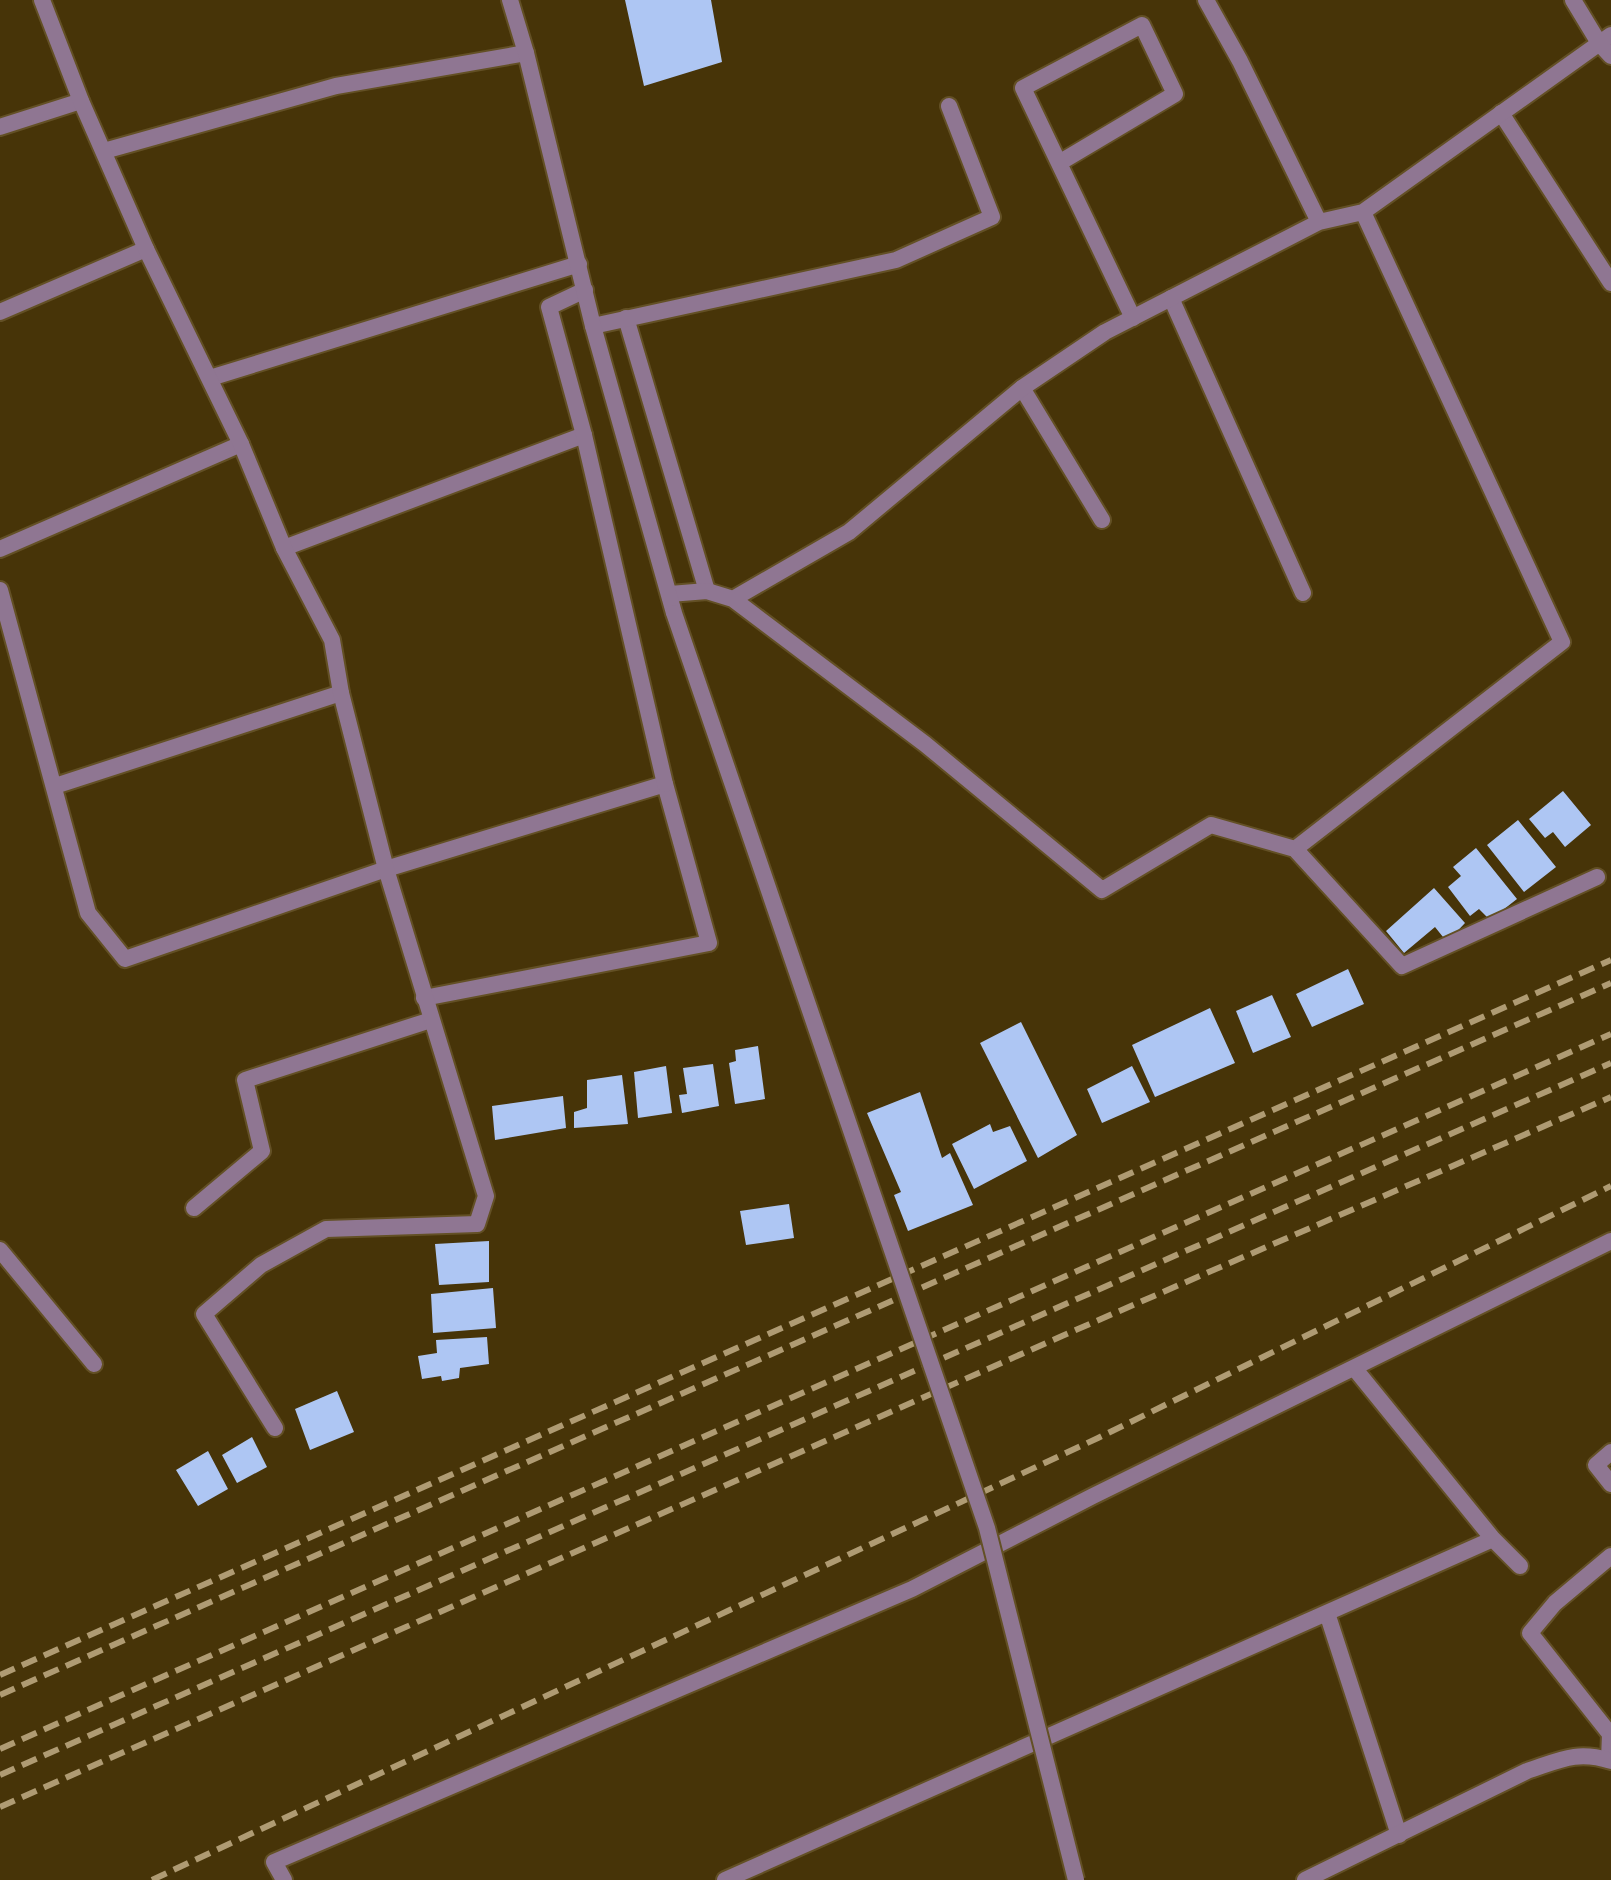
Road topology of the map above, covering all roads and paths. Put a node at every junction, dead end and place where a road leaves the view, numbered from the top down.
1 (42, 0) edge
2 (510, 0) edge
3 (1206, 0) edge
4 (1573, 0) edge
5 (1605, 39) edge
6 (526, 53) junction
7 (1611, 56) edge
8 (81, 101) junction
9 (949, 106) dead end
10 (1501, 113) junction
11 (0, 127) edge
12 (104, 151) junction
13 (1059, 163) junction
14 (1363, 212) junction
15 (1319, 222) junction
16 (146, 249) junction
17 (579, 264) junction
18 (1611, 283) edge
19 (585, 290) junction
20 (1171, 298) junction
21 (0, 312) edge
22 (626, 318) junction
23 (1133, 318) junction
24 (593, 326) junction
25 (210, 378) junction
26 (1022, 388) junction
27 (584, 435) junction
28 (241, 444) junction
29 (1102, 520) dead end
30 (284, 548) junction
31 (0, 549) edge
32 (0, 590) edge
33 (707, 591) junction
34 (1303, 593) dead end
35 (670, 594) junction
36 (733, 599) junction
37 (341, 693) junction
38 (665, 784) junction
39 (55, 786) junction
40 (1295, 849) junction
41 (386, 869) junction
42 (1597, 877) dead end
43 (424, 998) junction
44 (431, 1020) junction
45 (194, 1208) dead end
46 (1611, 1241) edge
47 (0, 1250) edge
48 (94, 1364) dead end
49 (1355, 1369) junction
50 (275, 1428) dead end
51 (1611, 1452) edge
52 (1611, 1484) edge
53 (1493, 1539) junction
54 (1611, 1556) edge
55 (1520, 1566) dead end
56 (1327, 1613) junction
57 (1610, 1761) edge
58 (1399, 1835) junction
59 (284, 1880) edge
60 (725, 1880) edge
61 (1076, 1880) edge
62 (1305, 1880) edge

1 - 8 street
2 - 6 street
3 - 15 street
4 - 5 street
5 - 7 street
5 - 10 street
6 - 12 street
6 - 17 street
8 - 11 street
8 - 12 street
9 - 22 street
10 - 14 street
10 - 18 street
12 - 16 street
13 - 13 street
13 - 23 street
14 - 15 street
14 - 40 street
15 - 20 street
16 - 21 street
16 - 25 street
17 - 19 street
17 - 25 street
19 - 24 street
19 - 27 street
20 - 23 street
20 - 34 street
22 - 24 street
22 - 33 street
23 - 26 street
24 - 35 street
25 - 28 street
26 - 29 street
26 - 36 street
27 - 30 street
27 - 38 street
28 - 30 street
28 - 31 street
30 - 37 street
32 - 39 street
33 - 35 street
33 - 36 street
35 - 61 street, bridge
36 - 40 street
37 - 39 street
37 - 41 street
38 - 41 street
38 - 43 street
39 - 41 street
40 - 42 street
41 - 43 street
43 - 44 street
44 - 45 street
44 - 50 street
46 - 49 street
47 - 48 street
49 - 53 street
49 - 59 street
51 - 52 street
53 - 55 street
53 - 56 street
54 - 57 street
56 - 58 street
56 - 60 street
57 - 58 street
58 - 62 street

